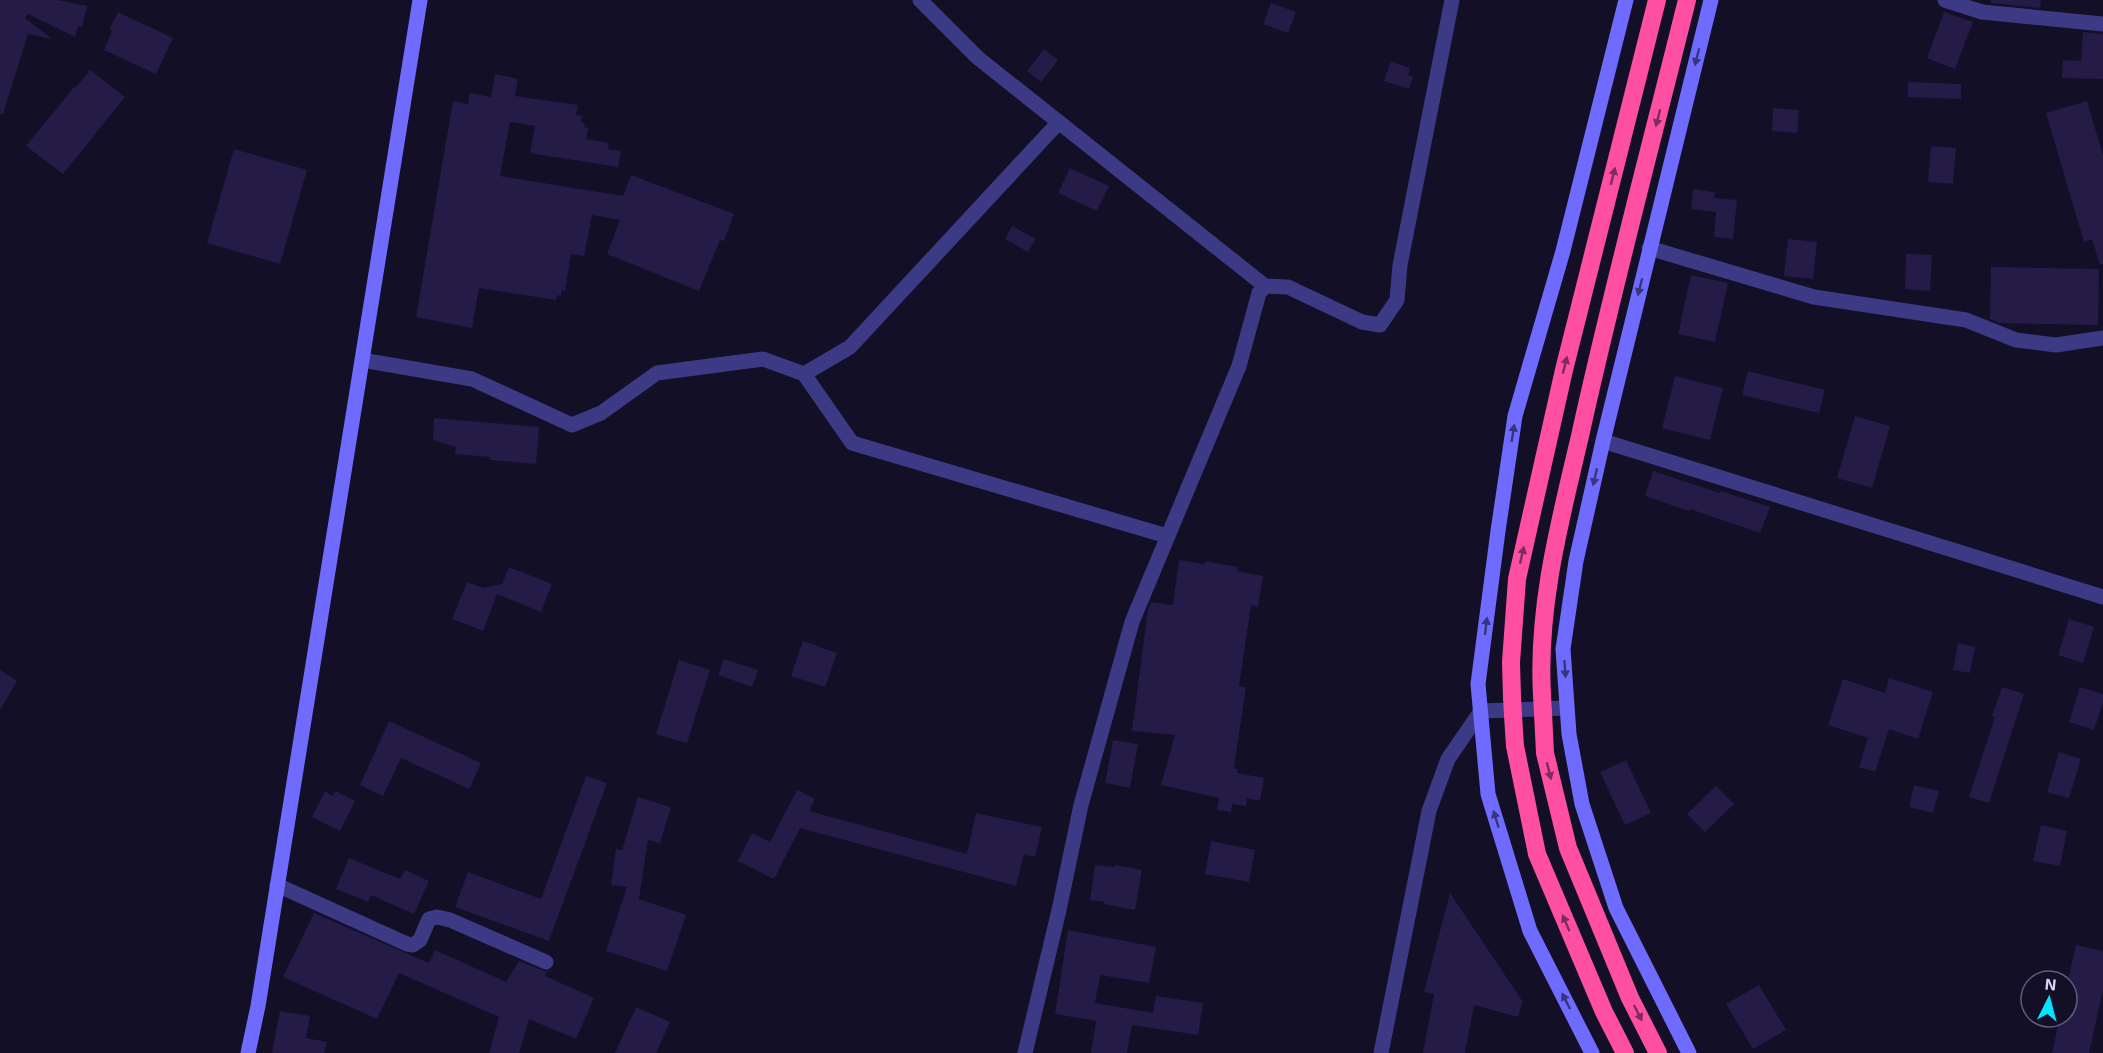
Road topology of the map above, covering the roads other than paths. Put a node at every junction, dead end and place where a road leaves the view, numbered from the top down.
1 (420, 0) edge
2 (920, 0) edge
3 (1452, 0) edge
4 (1626, 0) edge
5 (1657, 0) edge
6 (1688, 0) edge
7 (1711, 0) edge
8 (1945, 0) edge
9 (2103, 24) edge
10 (1059, 122) junction
11 (1649, 248) junction
12 (1265, 286) junction
13 (2103, 338) edge
14 (362, 360) junction
15 (804, 374) junction
16 (1604, 441) junction
17 (1167, 536) junction
18 (2103, 597) edge
19 (1567, 708) junction
20 (1481, 711) junction
21 (277, 885) junction
22 (546, 962) dead end
23 (248, 1053) edge
24 (1025, 1053) edge
25 (1381, 1053) edge
26 (1592, 1053) edge
27 (1625, 1053) edge
28 (1658, 1053) edge
29 (1689, 1053) edge

1 - 14 street
2 - 10 street
3 - 12 street
20 -> 4 street
27 -> 5 highway
6 -> 28 highway
7 -> 11 street
8 - 9 street
10 - 12 street
10 - 15 street
11 - 13 street
11 -> 16 street
12 - 17 street
14 - 15 street
14 - 21 street
15 - 17 street
16 - 18 street
16 -> 19 street
17 - 24 street
19 - 20 street
19 - 29 street
20 - 25 street
26 -> 20 street
21 - 22 street
21 - 23 street

